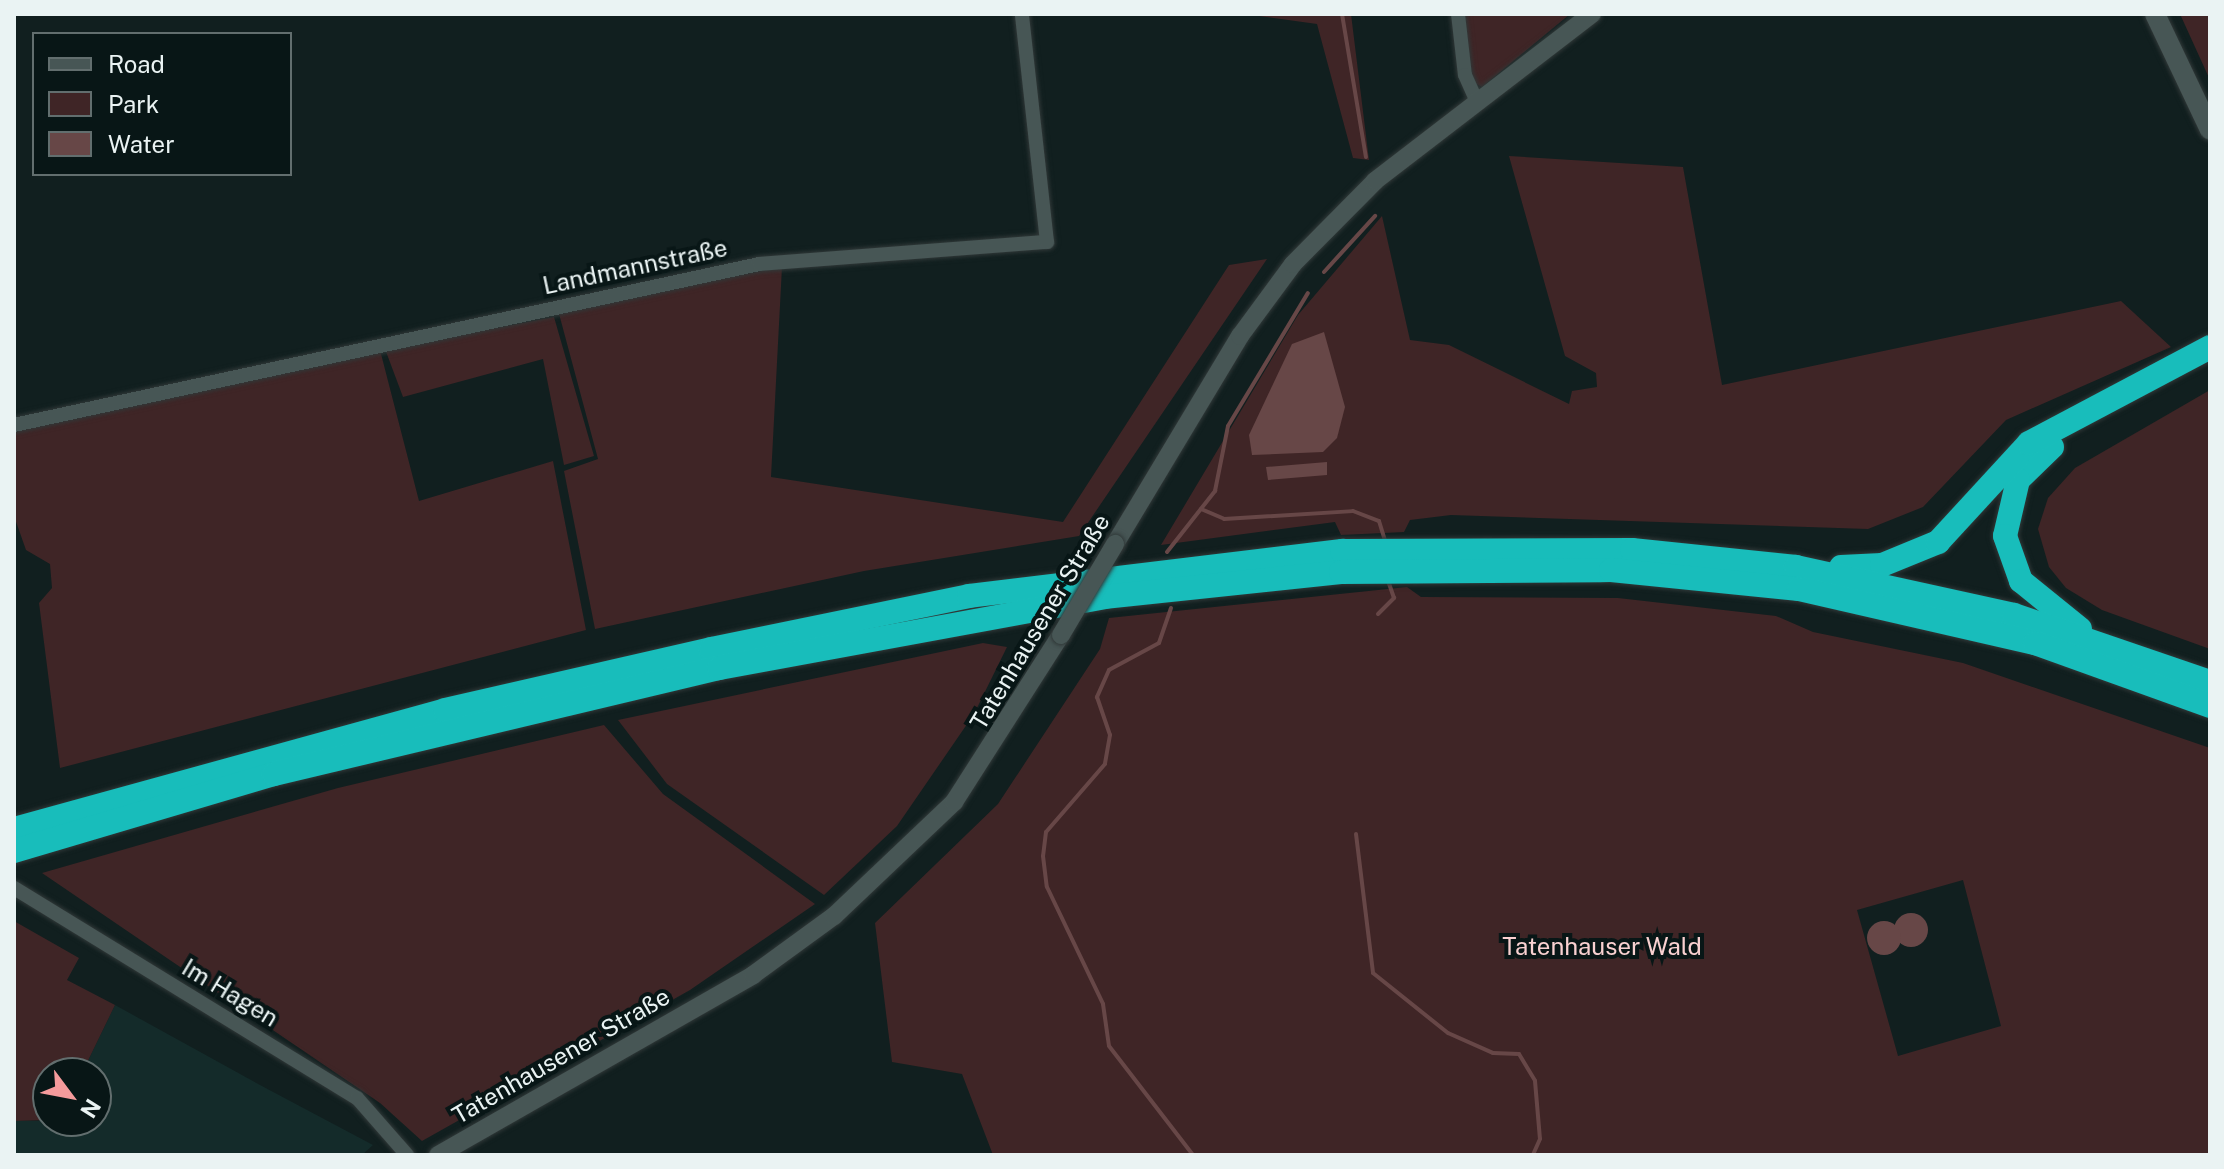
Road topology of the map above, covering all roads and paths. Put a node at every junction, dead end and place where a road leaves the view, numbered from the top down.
1 (1022, 14) edge
2 (1458, 14) edge
3 (1592, 14) edge
4 (2155, 14) edge
5 (1477, 102) junction
6 (2210, 130) edge
7 (2210, 347) edge
8 (2210, 365) edge
9 (14, 425) edge
10 (1410, 559) junction
11 (1342, 562) junction
12 (1796, 567) junction
13 (2091, 638) junction
14 (2210, 682) edge
15 (2210, 706) edge
16 (14, 829) edge
17 (14, 851) edge
18 (16, 889) edge
19 (407, 1155) edge
20 (438, 1155) edge

1 - 9 street, Landmannstraße
2 - 5 street
3 - 5 street, Tatenhausener Straße
4 - 6 main road
5 - 20 street, Tatenhausener Straße, bridge
7 - 12 highway
8 - 13 highway
10 - 11 highway
10 - 12 highway
10 - 15 highway
11 - 16 highway
11 - 17 highway
12 - 13 highway
13 - 14 highway
18 - 19 street, Im Hagen

